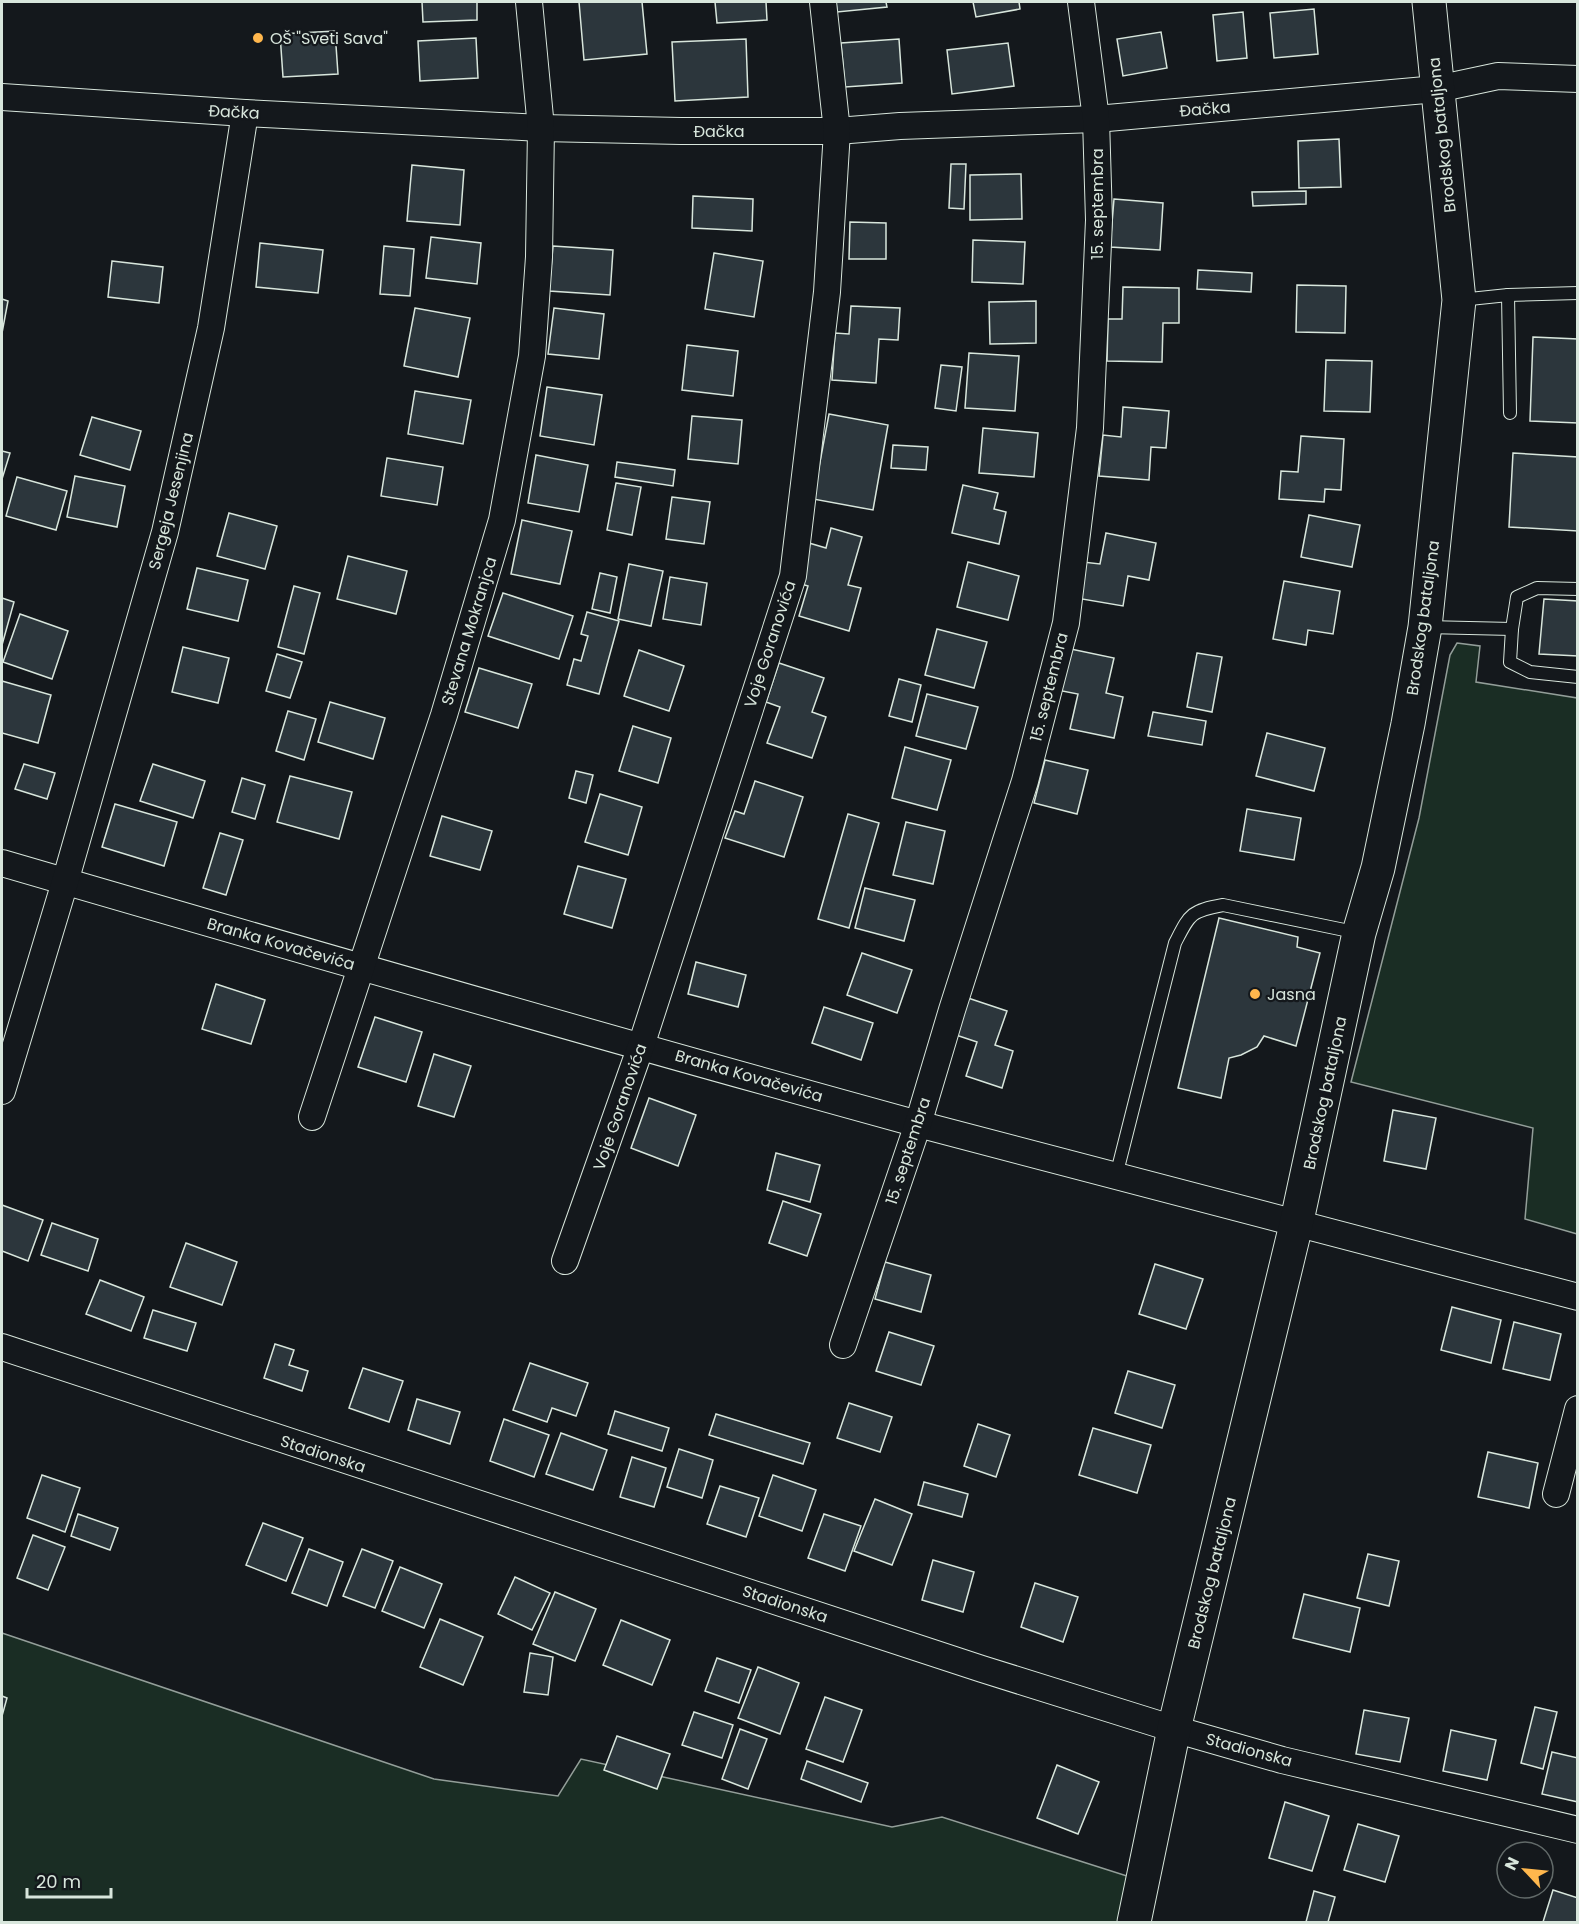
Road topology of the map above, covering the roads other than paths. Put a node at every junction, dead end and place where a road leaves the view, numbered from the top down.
1 (529, 2) edge
2 (823, 2) edge
3 (1080, 2) edge
4 (1429, 2) edge
5 (1578, 79) edge
6 (1437, 89) junction
7 (2, 97) edge
8 (244, 113) junction
9 (1096, 119) junction
10 (541, 128) junction
11 (837, 131) junction
12 (1578, 293) edge
13 (1508, 295) junction
14 (1459, 300) junction
15 (1510, 413) dead end
16 (1578, 589) edge
17 (1425, 627) junction
18 (1512, 629) junction
19 (1578, 677) edge
20 (2, 863) edge
21 (65, 882) junction
22 (1359, 933) junction
23 (361, 967) junction
24 (641, 1046) junction
25 (2, 1092) edge
26 (312, 1117) dead end
27 (918, 1124) junction
28 (1116, 1176) junction
29 (1296, 1225) junction
30 (565, 1261) dead end
31 (1578, 1297) edge
32 (843, 1345) dead end
33 (2, 1347) edge
34 (1578, 1409) edge
35 (1556, 1494) dead end
36 (1174, 1729) junction
37 (1578, 1830) edge
38 (1134, 1923) edge

1 - 10 street, Stevana Mokranjca
2 - 11 street, Voje Goranovića
3 - 9 street, 15. septembra
4 - 6 street, Brodskog bataljona
5 - 6 street, Đačka
6 - 9 street, Đačka
6 - 14 street, Brodskog bataljona
7 - 8 street, Đačka
8 - 10 street, Đačka
8 - 21 street, Sergeja Jesenjina
9 - 11 street, Đačka
9 - 27 street, 15. septembra
10 - 11 street, Đačka
10 - 23 street, Stevana Mokranjca
11 - 24 street, Voje Goranovića
12 - 13 lane
13 - 14 lane
13 - 15 lane
14 - 17 street, Brodskog bataljona
16 - 18 lane
17 - 18 lane
17 - 22 street, Brodskog bataljona
18 - 19 lane
20 - 21 street, Branka Kovačevića
21 - 23 street, Branka Kovačevića
21 - 25 street
22 - 28 lane
22 - 29 street, Brodskog bataljona
23 - 24 street, Branka Kovačevića
23 - 26 street, Stevana Mokranjca
24 - 27 street, Branka Kovačevića
24 - 30 street, Voje Goranovića
27 - 28 street, Branka Kovačevića
27 - 32 street, 15. septembra
28 - 29 street, Branka Kovačevića
29 - 31 street
29 - 36 street, Brodskog bataljona
33 - 36 street, Stadionska
34 - 35 street
36 - 37 street, Stadionska
36 - 38 street, Brodskog bataljona

